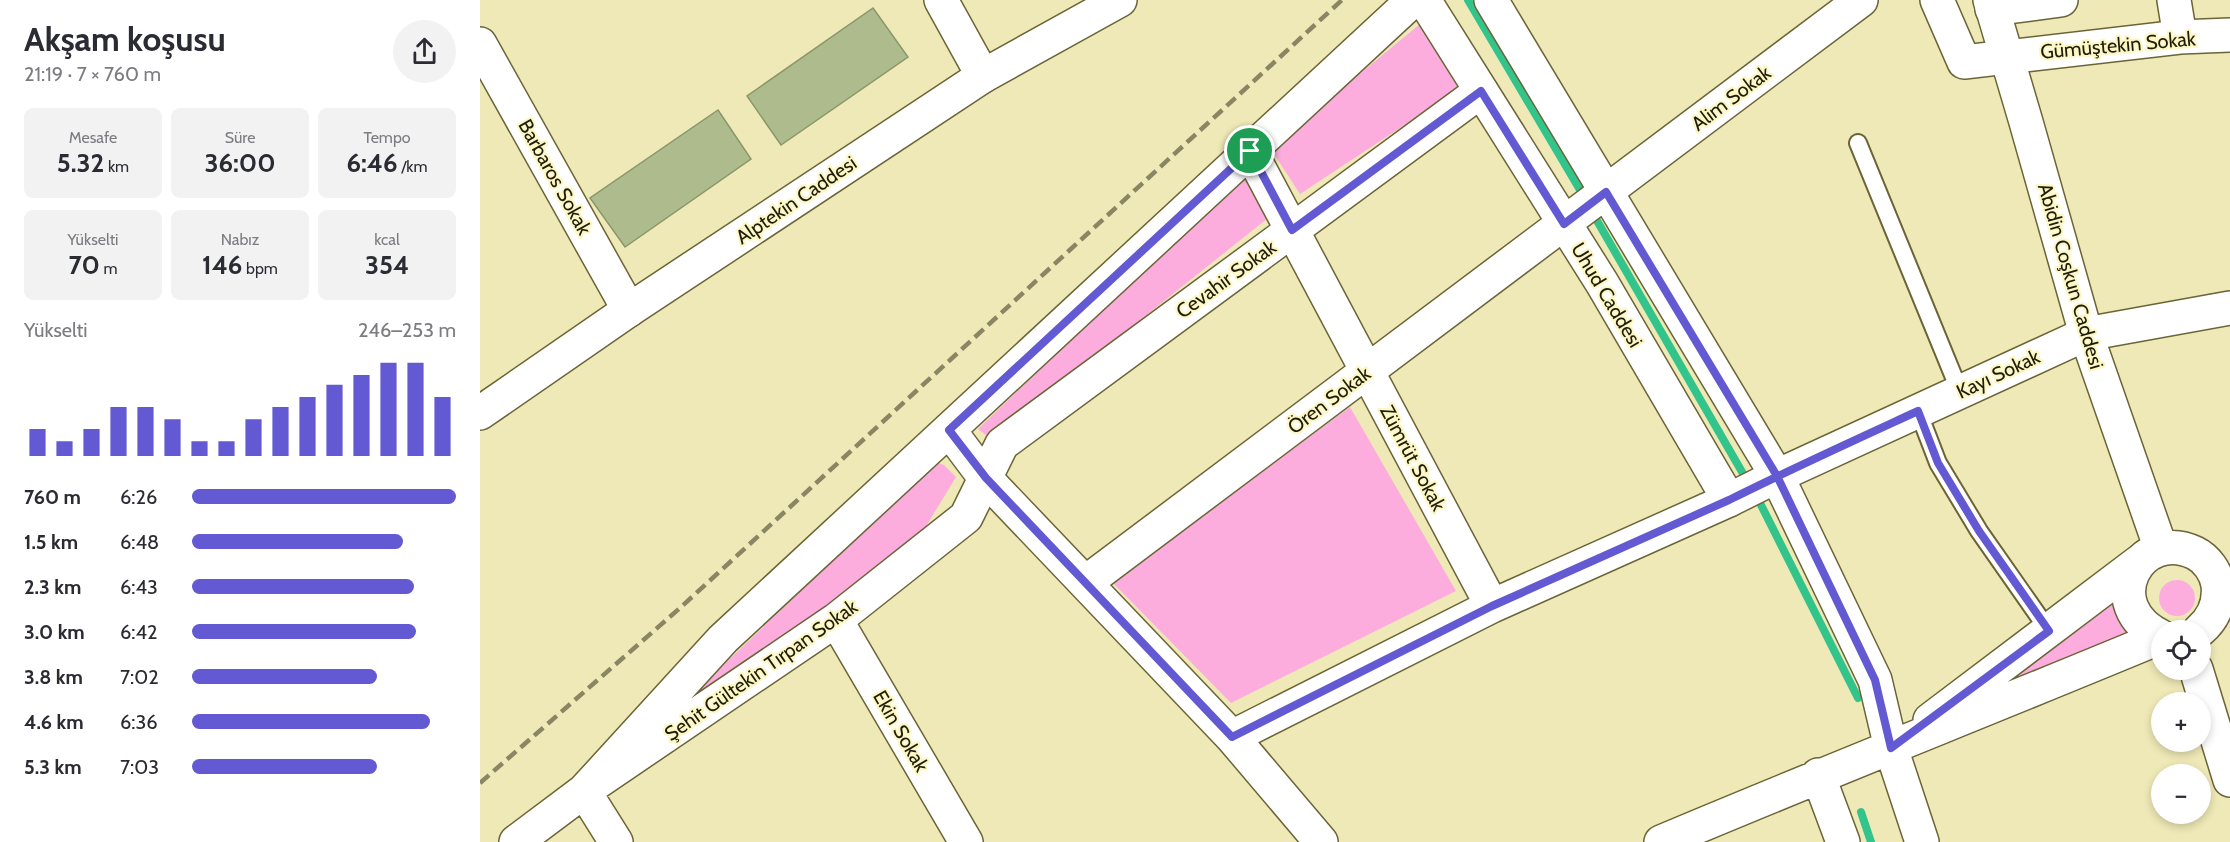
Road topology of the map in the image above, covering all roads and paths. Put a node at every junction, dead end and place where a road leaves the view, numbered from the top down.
1 (941, 0) edge
2 (1120, 0) edge
3 (1413, 0) edge
4 (1424, 0) edge
5 (1491, 0) edge
6 (1861, 0) edge
7 (1937, 0) edge
8 (2061, 0) edge
9 (2174, 0) edge
10 (1991, 4) edge
11 (2230, 35) edge
12 (2180, 37) junction
13 (480, 44) edge
14 (2007, 56) junction
15 (983, 76) junction
16 (1481, 91) junction
17 (1858, 143) dead end
18 (1250, 151) junction
19 (1604, 194) junction
20 (1569, 220) junction
21 (1292, 230) junction
22 (2230, 308) edge
23 (629, 310) junction
24 (2086, 333) junction
25 (1367, 371) junction
26 (1960, 392) junction
27 (1918, 411) junction
28 (480, 413) edge
29 (949, 430) junction
30 (986, 478) junction
31 (1771, 479) junction
32 (1729, 500) junction
33 (2230, 551) edge
34 (2162, 554) junction
35 (1086, 583) junction
36 (1492, 606) junction
37 (836, 620) junction
38 (2212, 624) edge
39 (2049, 631) junction
40 (2151, 632) edge
41 (2151, 641) edge
42 (2199, 680) edge
43 (1232, 737) junction
44 (1891, 748) junction
45 (1818, 775) junction
46 (2230, 780) edge
47 (584, 791) junction
48 (516, 842) edge
49 (616, 842) edge
50 (966, 842) edge
51 (1321, 842) edge
52 (1661, 842) edge
53 (1843, 842) edge
54 (1922, 842) edge

1 - 15 street
2 - 15 street, Alptekin Caddesi
3 - 18 street
4 - 16 street, Uhud Caddesi
5 - 19 street
6 - 19 street, Alim Sokak
7 - 14 street, Gümüştekin Sokak
8 - 10 street
9 - 12 street
10 - 14 street, Abidin Coşkun Caddesi
11 - 12 street, Gümüştekin Sokak
12 - 14 street, Gümüştekin Sokak
13 - 23 street, Barbaros Sokak
14 - 24 street, Abidin Coşkun Caddesi
15 - 23 street, Alptekin Caddesi
16 - 20 street, Uhud Caddesi
16 - 21 street, Cevahir Sokak
17 - 26 lane
18 - 21 street, Zümrüt Sokak
18 - 29 street
19 - 20 street, Alim Sokak
19 - 31 street
20 - 25 street, Ören Sokak
20 - 32 street, Uhud Caddesi
21 - 25 street, Zümrüt Sokak
21 - 30 street, Cevahir Sokak
22 - 24 street, Kayı Sokak
23 - 28 street, Alptekin Caddesi
24 - 26 street, Kayı Sokak
24 - 34 street, Abidin Coşkun Caddesi
25 - 35 street, Ören Sokak
25 - 36 street, Zümrüt Sokak
26 - 27 street, Kayı Sokak
27 - 31 street, Kayı Sokak
27 - 39 lane
29 - 30 street
29 - 47 street
30 - 35 street
30 - 37 street, Şehit Gültekin Tırpan Sokak
31 - 32 street, Kayı Sokak
31 - 44 street
32 - 36 street, Kayı Sokak
33 - 34 street
34 - 38 street
34 - 39 street
34 - 40 street
35 - 43 street
36 - 43 street, Kayı Sokak
37 - 47 street, Şehit Gültekin Tırpan Sokak
37 - 50 street, Ekin Sokak
39 - 44 street
41 - 44 street
42 - 46 street
43 - 51 street
44 - 45 street
44 - 54 street
45 - 52 street
45 - 53 street
47 - 48 street, Şehit Gültekin Tırpan Sokak
47 - 49 street

